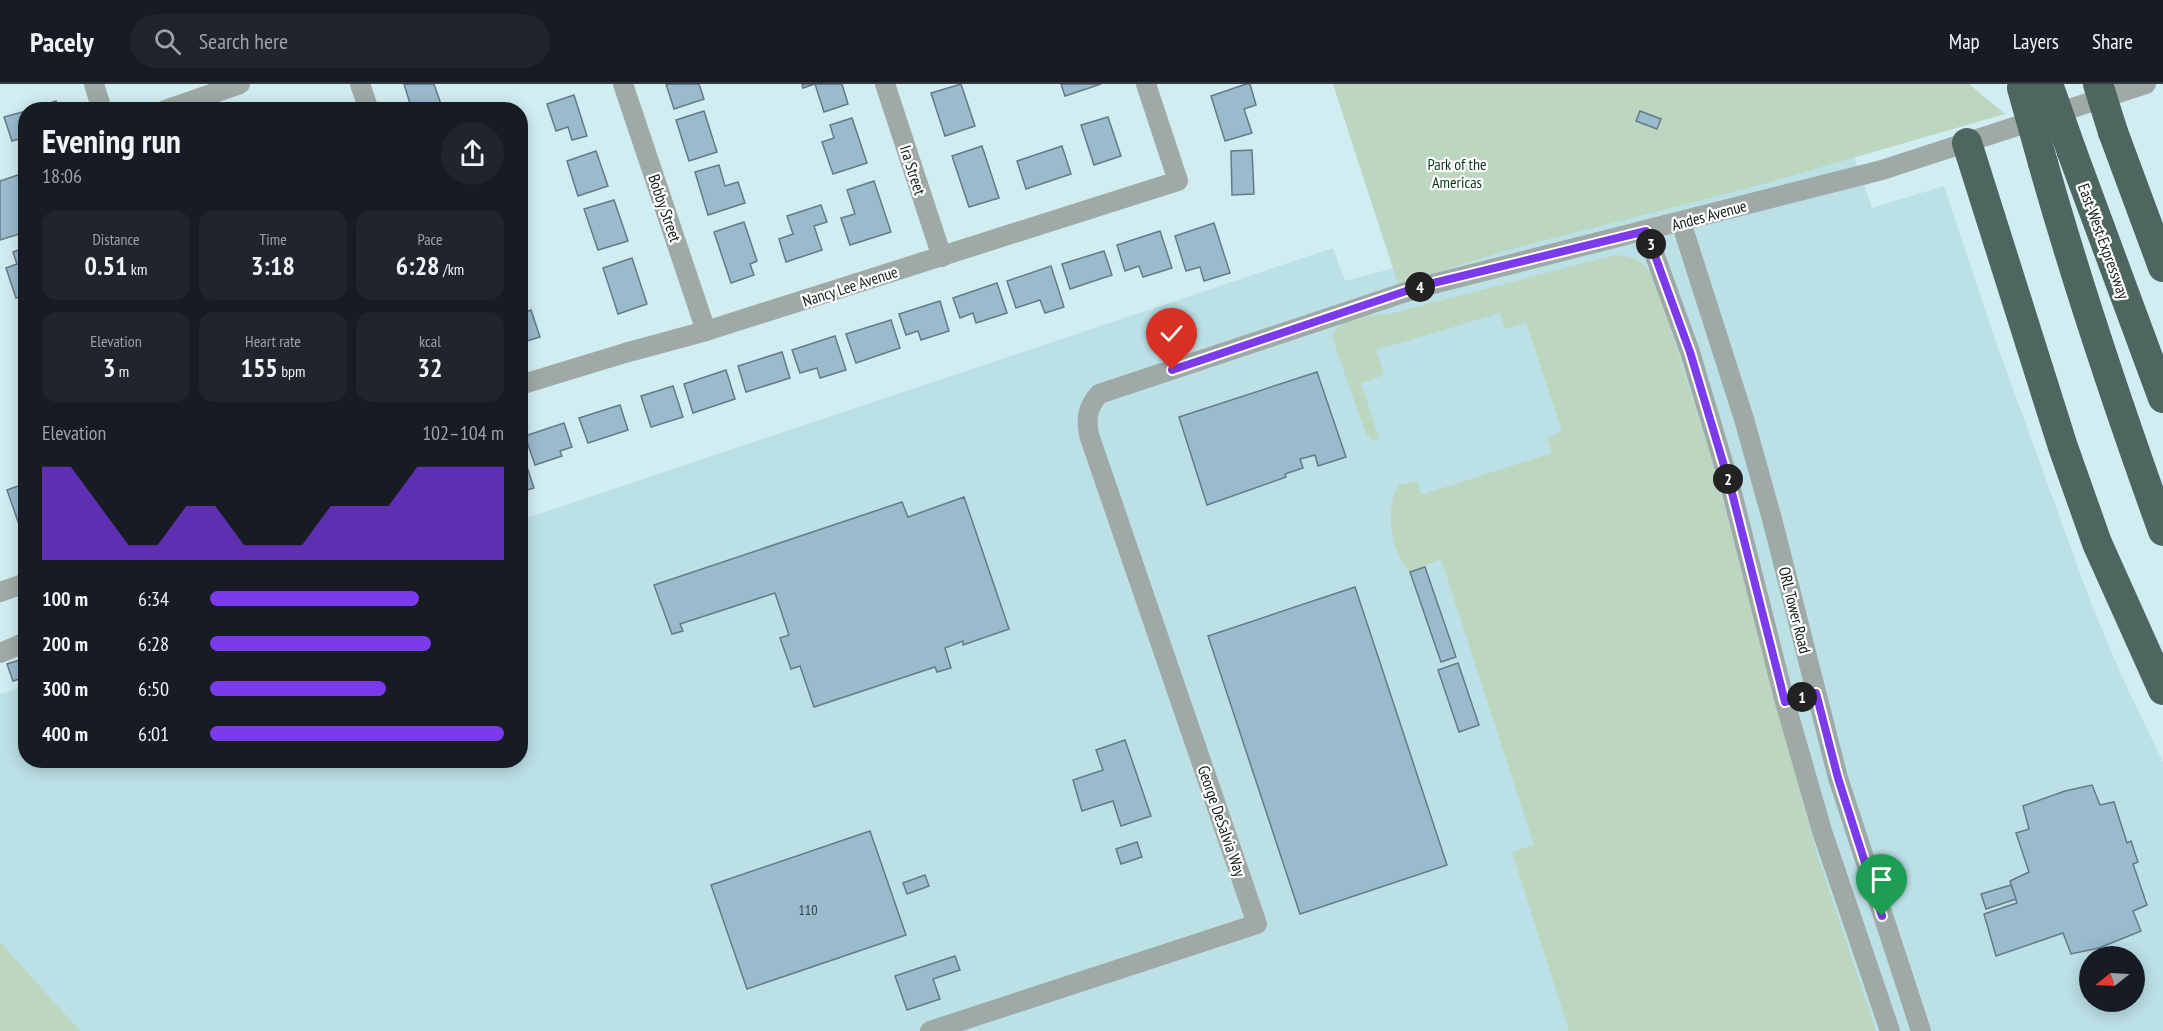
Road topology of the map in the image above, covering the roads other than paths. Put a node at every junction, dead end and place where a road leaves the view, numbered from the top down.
1 (94, 84) edge
2 (240, 84) edge
3 (360, 84) edge
4 (623, 84) edge
5 (885, 84) edge
6 (1146, 84) edge
7 (2098, 84) edge
8 (2145, 84) edge
9 (2030, 85) edge
10 (100, 102) edge
11 (188, 102) edge
12 (366, 102) edge
13 (1966, 143) junction
14 (1681, 222) junction
15 (1646, 231) junction
16 (942, 257) junction
17 (2163, 267) edge
18 (706, 331) junction
19 (528, 383) edge
20 (1099, 394) joint
21 (2163, 398) edge
22 (2163, 531) edge
23 (18, 586) edge
24 (0, 592) edge
25 (18, 645) edge
26 (0, 653) edge
27 (2163, 690) edge
28 (1816, 693) junction
29 (1785, 702) junction
30 (930, 1031) edge
31 (1890, 1031) edge
32 (1921, 1031) edge

1 - 10 street
2 - 11 street
3 - 12 street
4 - 18 street, Bobby Street
5 - 16 street, Ira Street
6 - 16 street, Nancy Lee Avenue
7 - 17 highway, bridge
8 - 13 street, Andes Avenue
9 - 21 highway, East-West Expressway, bridge
9 - 22 highway, bridge
13 - 14 street, Andes Avenue
13 - 27 highway
14 - 15 street, Andes Avenue
14 - 28 street, ORL Tower Road
15 - 20 street, Andes Avenue
15 - 29 street, ORL Tower Road
16 - 18 street, Nancy Lee Avenue
18 - 19 street, Nancy Lee Avenue
20 - 30 street, George DeSalvia Way
23 - 24 street
25 - 26 street
28 - 29 street
28 - 32 street, ORL Tower Road
29 - 31 street, ORL Tower Road

